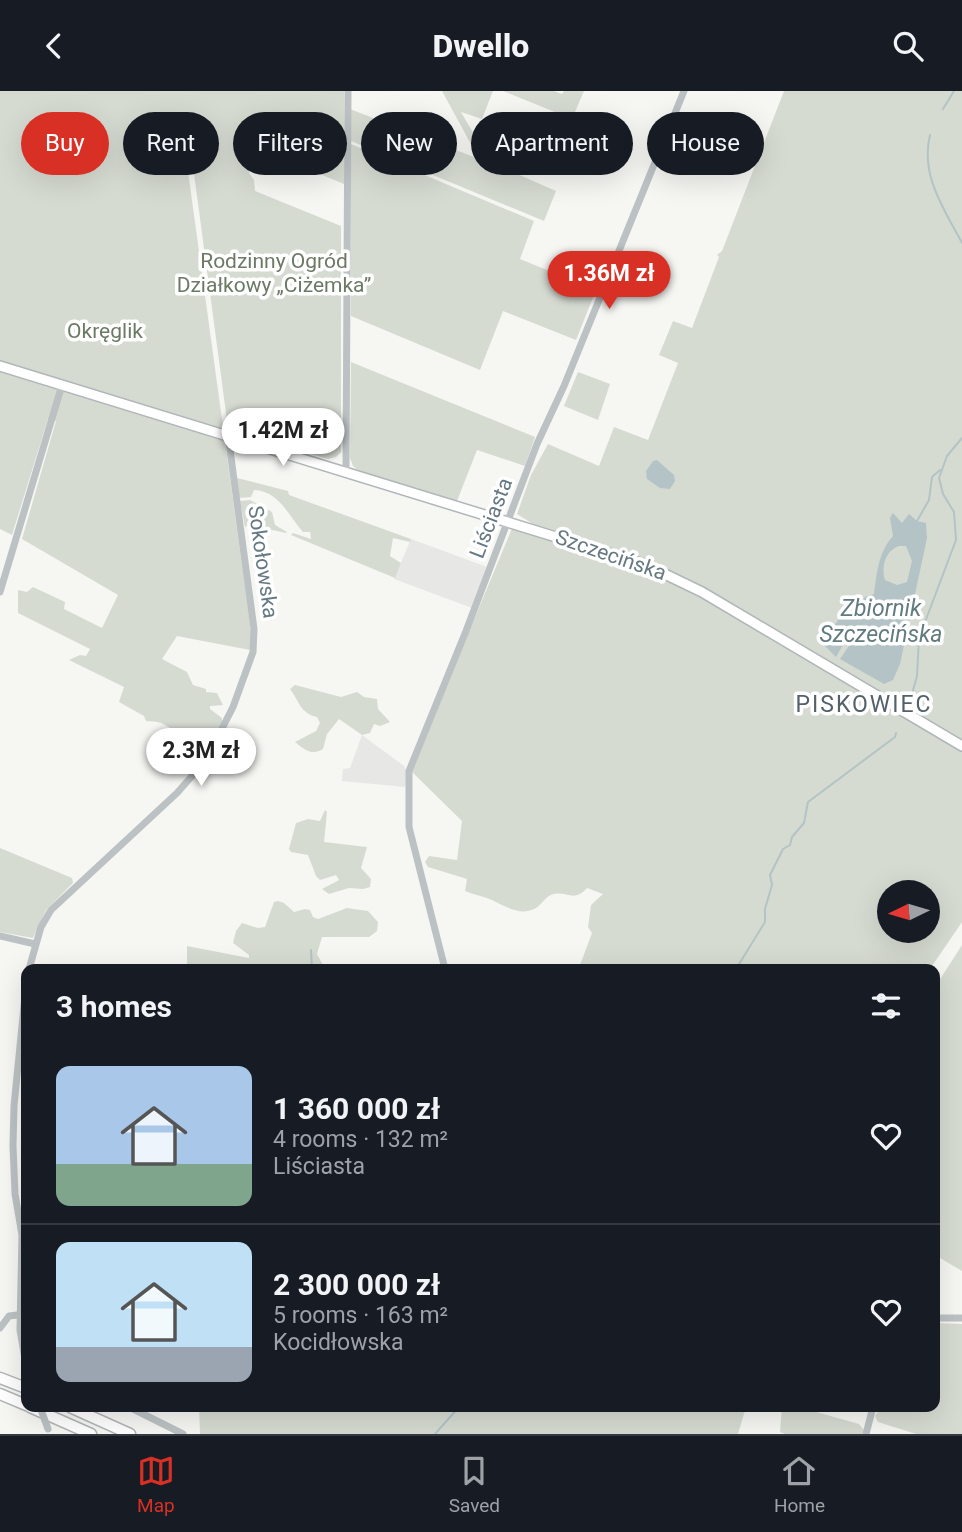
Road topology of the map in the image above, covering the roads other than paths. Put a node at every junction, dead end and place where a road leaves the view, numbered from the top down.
1 (348, 91) edge
2 (684, 91) edge
3 (0, 366) edge
4 (62, 384) junction
5 (228, 435) junction
6 (346, 471) junction
7 (509, 521) junction
8 (0, 592) edge
9 (962, 746) edge
10 (0, 936) edge
11 (35, 944) junction
12 (30, 964) edge
13 (444, 964) edge
14 (21, 1036) edge
15 (21, 1229) edge
16 (21, 1314) edge
17 (940, 1318) edge
18 (962, 1318) edge
19 (0, 1328) edge
20 (0, 1378) edge
21 (21, 1386) edge
22 (0, 1394) edge
23 (21, 1403) edge
24 (42, 1412) edge
25 (42, 1412) edge
26 (81, 1412) edge
27 (140, 1412) edge
28 (872, 1412) edge
29 (49, 1431) edge
30 (91, 1434) edge
31 (130, 1434) edge
32 (183, 1434) edge
33 (866, 1434) edge

1 - 6 street
2 - 7 street, Liściasta
3 - 4 main road, Szczecińska
4 - 5 main road, Szczecińska
4 - 8 street
5 - 6 main road, Szczecińska
5 - 11 street, Sokołowska
6 - 7 main road, Szczecińska
7 - 9 main road, Szczecińska
7 - 13 street, Liściasta
10 - 11 street
11 - 12 street
14 - 15 street
16 - 19 street
17 - 18 street
20 - 21 highway
22 - 23 highway
24 - 30 highway
25 - 29 street, bridge
26 - 31 highway
27 - 32 street
28 - 33 street

